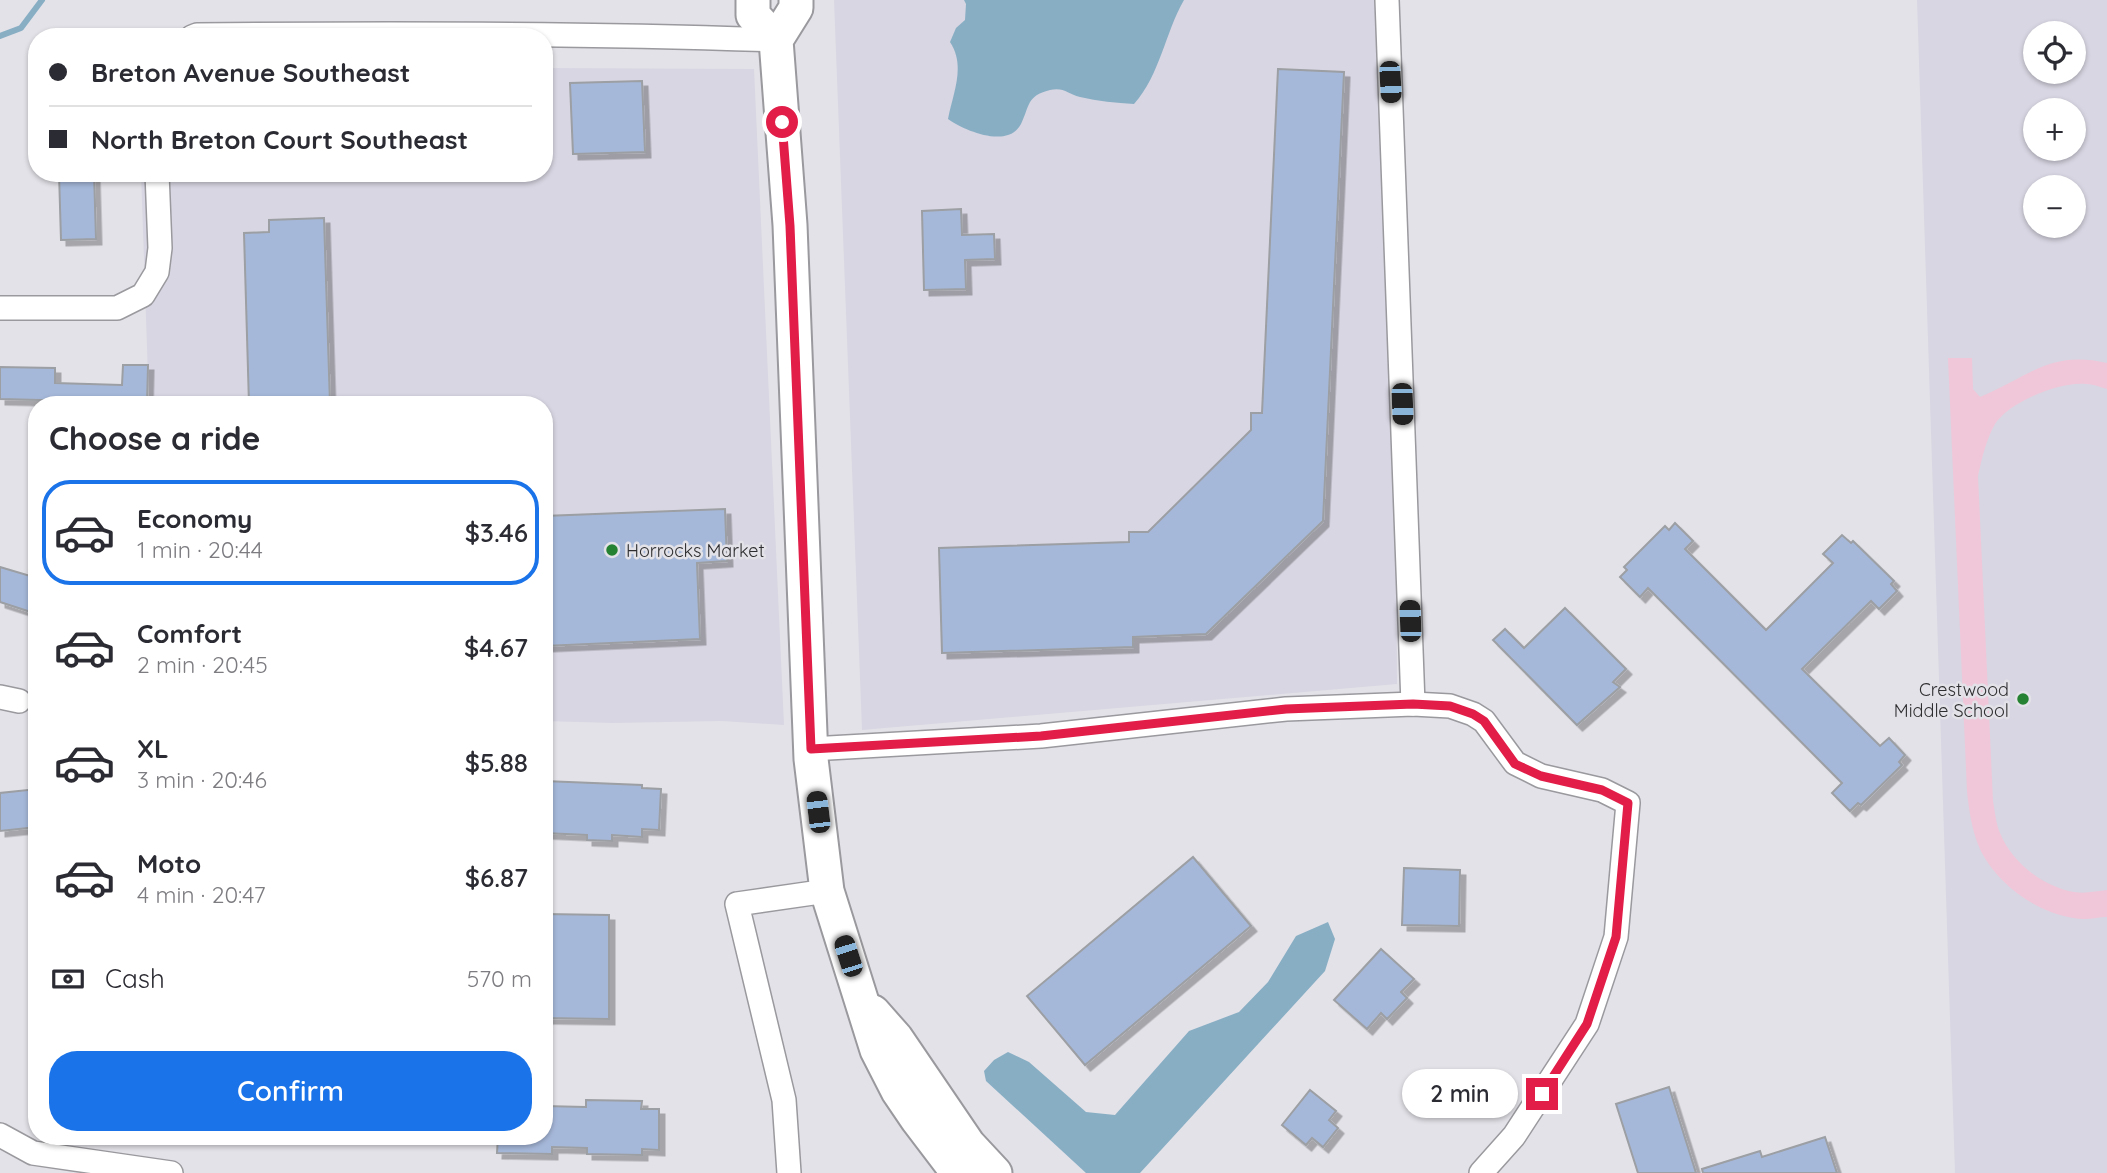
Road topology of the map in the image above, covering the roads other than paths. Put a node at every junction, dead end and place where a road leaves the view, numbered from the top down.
1 (752, 0) edge
2 (796, 0) edge
3 (1387, 0) edge
4 (553, 35) edge
5 (776, 40) junction
6 (157, 182) edge
7 (0, 308) edge
8 (1413, 704) junction
9 (811, 749) junction
10 (827, 891) junction
11 (863, 1000) junction
12 (0, 1135) edge
13 (33, 1163) edge
14 (171, 1173) edge
15 (789, 1173) edge
16 (958, 1173) edge
17 (995, 1173) edge
18 (1481, 1173) edge

1 - 5 main road
2 - 5 main road
3 - 8 street
4 - 5 street
5 - 9 main road
6 - 7 street
8 - 9 street
8 - 18 street
9 - 10 main road
10 - 11 main road
10 - 15 street
11 - 16 main road
11 - 17 main road
12 - 13 street
13 - 14 street

